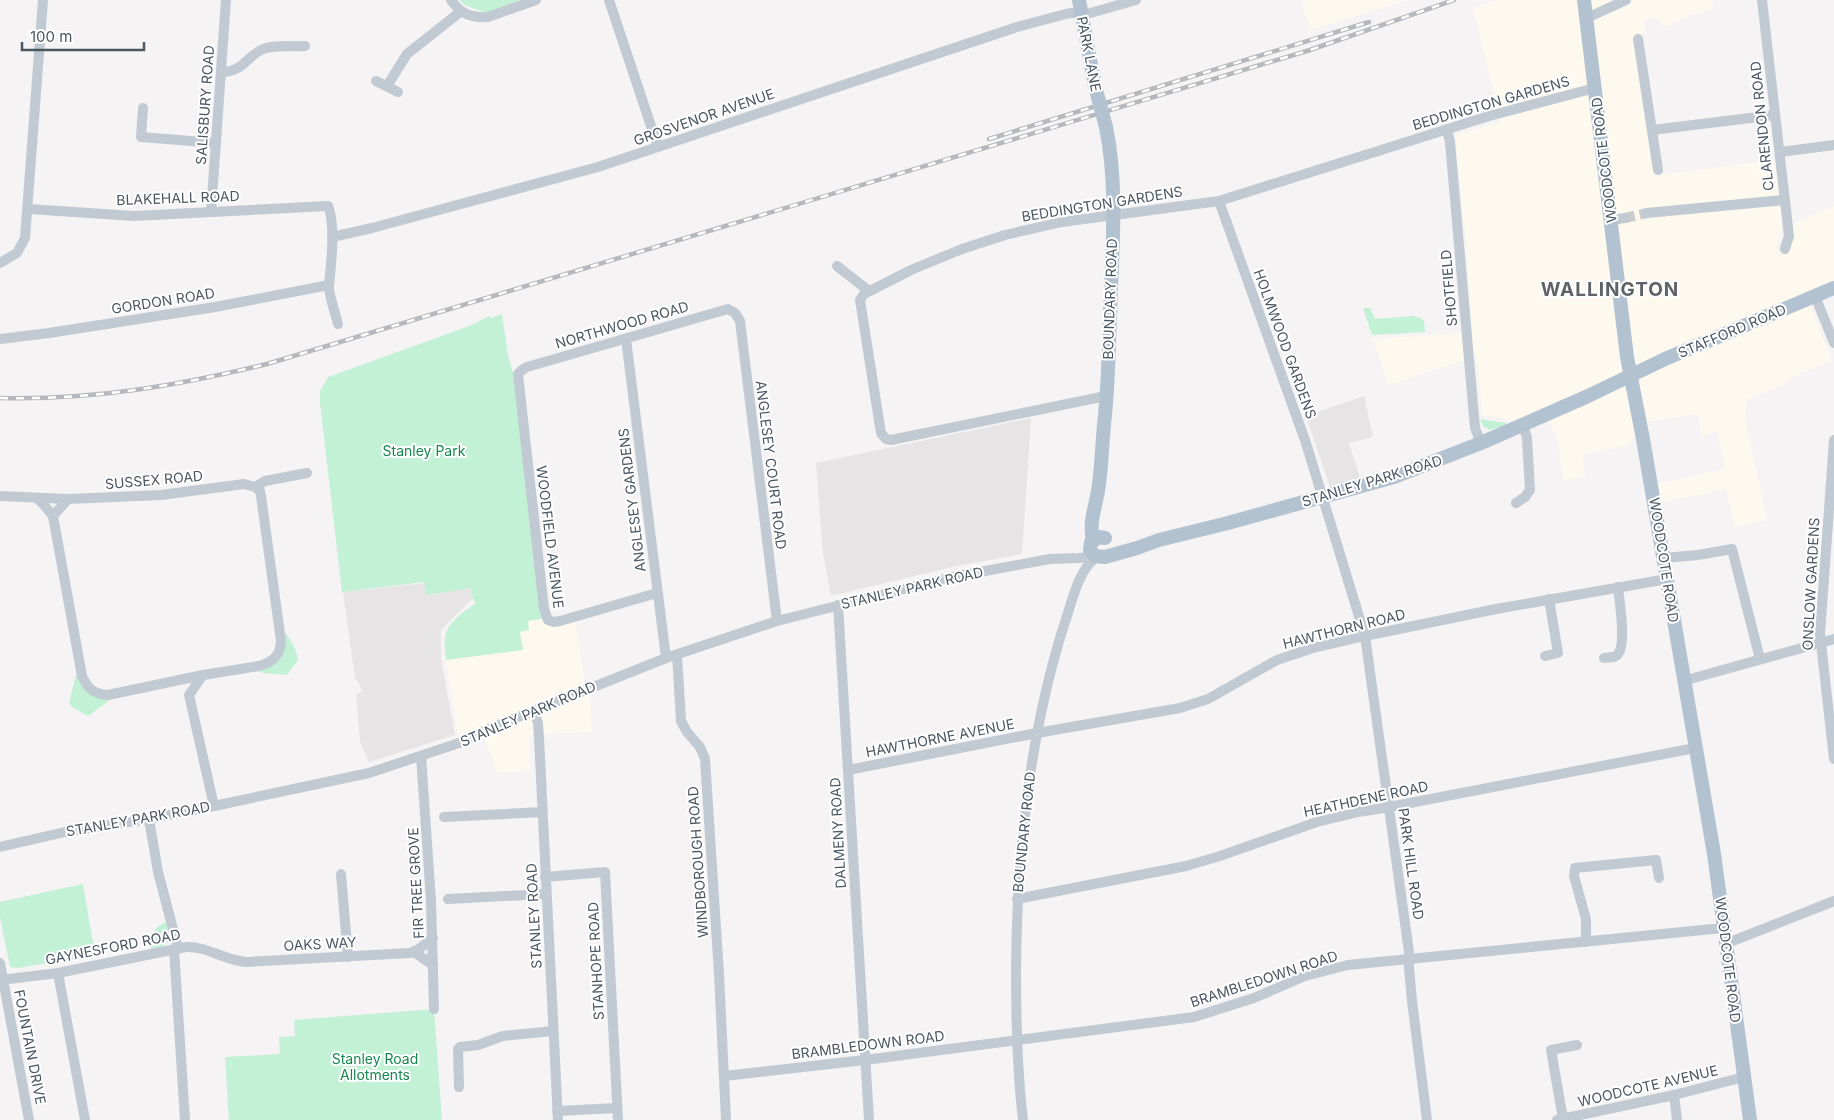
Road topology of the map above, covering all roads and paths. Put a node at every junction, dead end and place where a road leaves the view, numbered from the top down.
1 (43, 0) edge
2 (226, 0) edge
3 (451, 0) edge
4 (536, 0) edge
5 (609, 0) edge
6 (1136, 0) edge
7 (1584, 0) edge
8 (1626, 0) edge
9 (1762, 0) edge
10 (1080, 6) edge
11 (460, 12) junction
12 (1587, 18) junction
13 (1638, 39) dead end
14 (305, 46) dead end
15 (221, 73) junction
16 (376, 82) dead end
17 (387, 86) junction
18 (1596, 88) junction
19 (398, 92) dead end
20 (143, 108) dead end
21 (1101, 108) joint
22 (1775, 115) junction
23 (1447, 130) junction
24 (1652, 130) junction
25 (216, 143) junction
26 (1834, 145) edge
27 (658, 147) junction
28 (1780, 152) junction
29 (1658, 170) dead end
30 (1784, 200) junction
31 (1219, 201) junction
32 (28, 209) junction
33 (212, 212) junction
34 (1647, 213) tunnel mouth
35 (1113, 214) junction
36 (332, 237) junction
37 (1785, 249) dead end
38 (0, 263) edge
39 (837, 266) dead end
40 (329, 285) junction
41 (1834, 288) edge
42 (869, 291) junction
43 (1815, 296) junction
44 (735, 312) joint
45 (338, 324) dead end
46 (0, 339) edge
47 (626, 339) junction
48 (1834, 343) edge
49 (518, 374) joint
50 (1631, 374) junction
51 (1106, 396) junction
52 (1523, 425) junction
53 (1834, 440) edge
54 (1481, 443) junction
55 (307, 473) dead end
56 (255, 487) junction
57 (0, 496) edge
58 (1323, 497) junction
59 (37, 498) junction
60 (68, 499) junction
61 (1516, 503) dead end
62 (53, 516) junction
63 (1831, 520) edge
64 (1099, 547) junction
65 (1664, 558) junction
66 (1667, 580) junction
67 (1618, 587) junction
68 (657, 593) junction
69 (1549, 599) junction
70 (838, 605) junction
71 (777, 621) junction
72 (1365, 636) junction
73 (1834, 639) edge
74 (1820, 642) junction
75 (676, 655) junction
76 (1545, 656) dead end
77 (666, 658) junction
78 (1604, 658) dead end
79 (1760, 659) junction
80 (203, 676) junction
81 (1683, 681) junction
82 (172, 682) junction
83 (189, 695) junction
84 (534, 710) junction
85 (1037, 733) junction
86 (1695, 748) junction
87 (1834, 754) edge
88 (422, 756) junction
89 (848, 770) junction
90 (214, 806) junction
91 (1389, 807) junction
92 (542, 812) junction
93 (444, 817) dead end
94 (149, 819) junction
95 (0, 847) edge
96 (341, 874) dead end
97 (545, 877) junction
98 (1659, 878) dead end
99 (546, 894) junction
100 (448, 899) dead end
101 (1018, 899) junction
102 (1834, 901) edge
103 (1723, 928) junction
104 (433, 938) junction
105 (1586, 942) junction
106 (1725, 944) junction
107 (176, 949) junction
108 (414, 952) junction
109 (348, 957) junction
110 (227, 958) joint
111 (1409, 960) junction
112 (0, 963) edge
113 (433, 965) junction
114 (58, 973) junction
115 (1, 979) edge
116 (434, 1008) dead end
117 (553, 1031) junction
118 (1017, 1040) junction
119 (1577, 1045) dead end
120 (865, 1060) junction
121 (724, 1076) junction
122 (1744, 1077) junction
123 (459, 1087) dead end
124 (1674, 1095) junction
125 (617, 1108) junction
126 (557, 1116) edge
127 (1560, 1119) edge
128 (29, 1120) edge
129 (85, 1120) edge
130 (185, 1120) edge
131 (618, 1120) edge
132 (726, 1120) edge
133 (869, 1120) edge
134 (1023, 1120) edge
135 (1427, 1120) edge
136 (1677, 1120) edge
137 (1750, 1120) edge

1 - 32 street
2 - 15 street, SALISBURY ROAD
3 - 11 street
4 - 11 street
5 - 27 street
6 - 10 street, GROSVENOR AVENUE
7 - 12 main road, WOODCOTE ROAD
8 - 12 street
9 - 22 street, CLARENDON ROAD
10 - 21 main road, PARK LANE, bridge
10 - 27 street, GROSVENOR AVENUE
11 - 17 street
12 - 18 main road, WOODCOTE ROAD
13 - 24 street
14 - 15 street
15 - 25 street, SALISBURY ROAD
16 - 17 street
17 - 19 street
18 - 23 street, BEDDINGTON GARDENS
18 - 50 main road, WOODCOTE ROAD
20 - 25 street
21 - 35 main road, BOUNDARY ROAD, bridge
22 - 24 street
22 - 28 street, CLARENDON ROAD
23 - 31 street, BEDDINGTON GARDENS
23 - 54 street, SHOTFIELD
24 - 29 street
25 - 33 street, SALISBURY ROAD
26 - 28 street
27 - 36 street, GROSVENOR AVENUE
28 - 30 street, CLARENDON ROAD
30 - 34 street
30 - 37 street, CLARENDON ROAD
31 - 35 street, BEDDINGTON GARDENS
31 - 58 street, HOLMWOOD GARDENS
32 - 33 street, BLAKEHALL ROAD
32 - 38 street
33 - 36 street, BLAKEHALL ROAD
35 - 42 street, BEDDINGTON GARDENS
35 - 51 main road, BOUNDARY ROAD
36 - 40 street
39 - 42 street
40 - 45 street
40 - 46 street, GORDON ROAD
41 - 43 main road, STAFFORD ROAD
42 - 51 street
43 - 48 street
43 - 50 main road, STAFFORD ROAD
44 - 47 street, NORTHWOOD ROAD
44 - 71 street, ANGLESEY COURT ROAD
47 - 49 street, NORTHWOOD ROAD
47 - 68 street, ANGLESEY GARDENS
49 - 68 street, WOODFIELD AVENUE
50 - 52 main road, STANLEY PARK ROAD
50 - 65 main road, WOODCOTE ROAD
51 - 64 main road, BOUNDARY ROAD
52 - 54 main road, STANLEY PARK ROAD
52 - 61 street
53 - 63 street, ONSLOW GARDENS
54 - 58 main road, STANLEY PARK ROAD
55 - 56 street, SUSSEX ROAD
56 - 60 street, SUSSEX ROAD
56 - 80 street
57 - 59 street, SUSSEX ROAD
58 - 64 main road, STANLEY PARK ROAD
58 - 72 street, PARK HILL ROAD
59 - 60 street, SUSSEX ROAD
59 - 62 street
60 - 62 street
62 - 82 street
63 - 74 street, ONSLOW GARDENS
64 - 70 street, STANLEY PARK ROAD
64 - 85 street, BOUNDARY ROAD
65 - 66 main road, WOODCOTE ROAD
65 - 79 street
66 - 67 street, HAWTHORN ROAD
66 - 81 main road, WOODCOTE ROAD
67 - 69 street, HAWTHORN ROAD
67 - 78 street
68 - 77 street, ANGLESEY GARDENS
69 - 72 street, HAWTHORN ROAD
69 - 76 street
70 - 71 street, STANLEY PARK ROAD
70 - 89 street, DALMENY ROAD
71 - 75 street, STANLEY PARK ROAD
72 - 85 street, HAWTHORN ROAD
72 - 91 street, PARK HILL ROAD
73 - 74 street
74 - 79 street
74 - 87 street, ONSLOW GARDENS
75 - 77 street, STANLEY PARK ROAD
75 - 121 street, WINDBOROUGH ROAD
77 - 84 street, STANLEY PARK ROAD
79 - 81 street
80 - 82 street
80 - 83 street
81 - 86 main road, WOODCOTE ROAD
82 - 83 street
83 - 90 street
84 - 88 street, STANLEY PARK ROAD
84 - 92 street, STANLEY ROAD
85 - 89 street, HAWTHORNE AVENUE
85 - 101 street, BOUNDARY ROAD
86 - 91 street, HEATHDENE ROAD
86 - 103 main road, WOODCOTE ROAD
88 - 90 street, STANLEY PARK ROAD
88 - 104 street, FIR TREE GROVE
89 - 120 street, DALMENY ROAD
90 - 94 street, STANLEY PARK ROAD
91 - 101 street, HEATHDENE ROAD
91 - 111 street, PARK HILL ROAD
92 - 93 street
92 - 97 street, STANLEY ROAD
94 - 95 street, STANLEY PARK ROAD
94 - 107 street
96 - 109 street
97 - 99 street, STANLEY ROAD
97 - 125 street, STANHOPE ROAD
98 - 105 street
99 - 100 street
99 - 117 street, STANLEY ROAD
101 - 118 street, BOUNDARY ROAD
102 - 106 street
103 - 105 street, BRAMBLEDOWN ROAD
103 - 106 main road, WOODCOTE ROAD
104 - 108 street
104 - 113 street, FIR TREE GROVE
105 - 111 street, BRAMBLEDOWN ROAD
106 - 122 main road, WOODCOTE ROAD
107 - 110 street, GAYNESFORD ROAD
107 - 114 street, GAYNESFORD ROAD
107 - 130 street
108 - 109 street, OAKS WAY
108 - 113 street
109 - 110 street, OAKS WAY
111 - 118 street, BRAMBLEDOWN ROAD
111 - 135 street, PARK HILL ROAD
112 - 115 street, FOUNTAIN DRIVE
113 - 116 street, FIR TREE GROVE
114 - 115 street, GAYNESFORD ROAD
114 - 129 street
115 - 128 street, FOUNTAIN DRIVE
117 - 123 street
117 - 126 street, STANLEY ROAD
118 - 120 street, BRAMBLEDOWN ROAD
118 - 134 street, BOUNDARY ROAD
119 - 127 street
120 - 121 street, BRAMBLEDOWN ROAD
120 - 133 street, DALMENY ROAD
121 - 132 street, WINDBOROUGH ROAD
122 - 124 street, WOODCOTE AVENUE
122 - 137 main road, WOODCOTE ROAD
124 - 127 street, WOODCOTE AVENUE
124 - 136 street
125 - 126 street
125 - 131 street, STANHOPE ROAD

